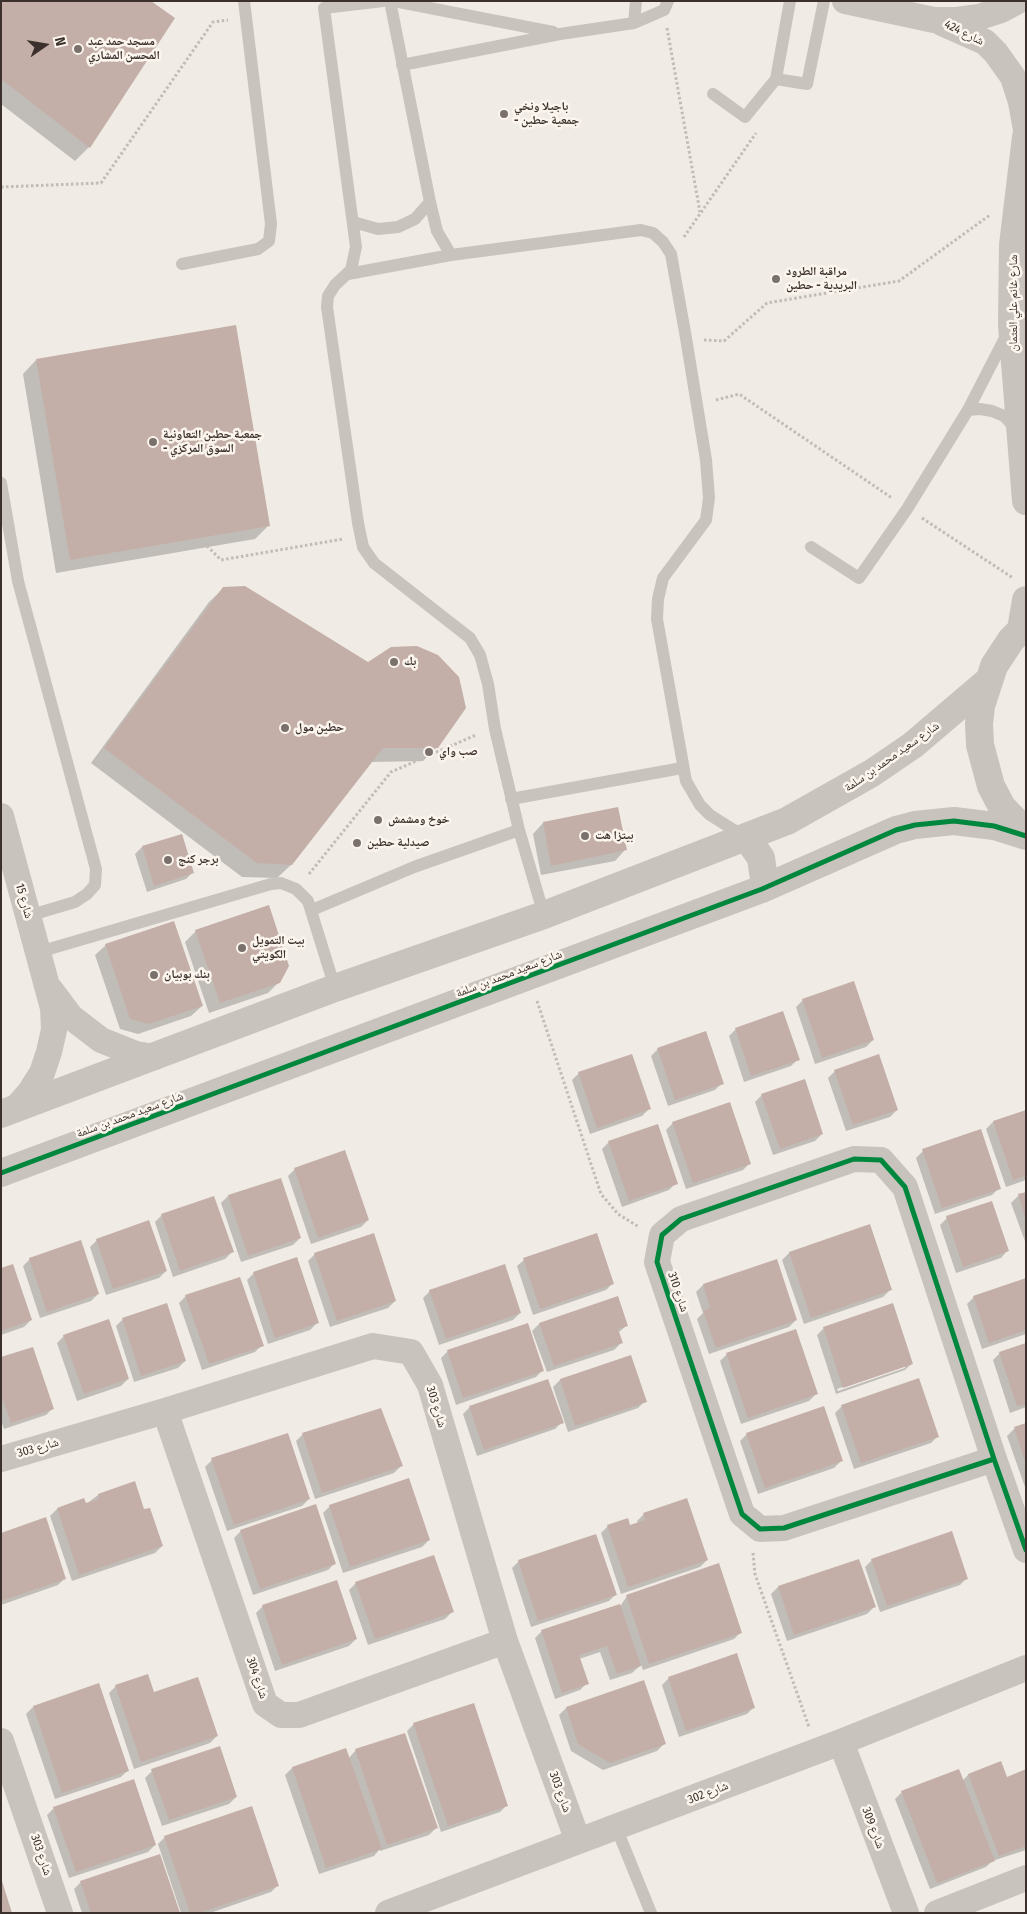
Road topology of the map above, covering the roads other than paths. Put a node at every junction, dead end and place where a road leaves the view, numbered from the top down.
1 (244, 1) edge
2 (383, 1) edge
3 (392, 1) edge
4 (636, 1) edge
5 (790, 1) edge
6 (824, 1) edge
7 (845, 1) edge
8 (1018, 1) edge
9 (323, 5) edge
10 (666, 6) edge
11 (934, 20) junction
12 (634, 24) junction
13 (560, 34) junction
14 (402, 65) junction
15 (776, 79) junction
16 (712, 94) dead end
17 (1026, 130) edge
18 (1026, 137) edge
19 (430, 202) junction
20 (353, 222) junction
21 (451, 255) junction
22 (182, 264) dead end
23 (348, 274) junction
24 (1012, 325) junction
25 (1020, 374) edge
26 (968, 410) junction
27 (1020, 435) junction
28 (1, 483) edge
29 (1026, 500) edge
30 (811, 547) dead end
31 (1022, 591) edge
32 (1023, 628) edge
33 (987, 682) junction
34 (682, 768) junction
35 (511, 799) junction
36 (1, 816) edge
37 (518, 830) junction
38 (1026, 834) edge
39 (747, 838) junction
40 (7, 863) edge
41 (762, 889) junction
42 (312, 910) junction
43 (544, 915) junction
44 (28, 916) junction
45 (38, 952) junction
46 (49, 986) junction
47 (335, 988) junction
48 (155, 1057) junction
49 (8, 1111) edge
50 (1, 1173) edge
51 (165, 1411) junction
52 (1, 1459) edge
53 (994, 1459) junction
54 (1026, 1550) edge
55 (505, 1641) junction
56 (1026, 1668) edge
57 (1, 1741) edge
58 (829, 1747) junction
59 (616, 1827) junction
60 (578, 1842) junction
61 (1026, 1878) edge
62 (60, 1913) edge
63 (388, 1913) edge
64 (651, 1913) edge
65 (906, 1913) edge
66 (937, 1913) edge

1 - 22 lane
2 - 9 lane
3 - 13 lane
3 - 14 lane
4 - 12 lane
5 - 15 lane
6 - 15 lane
7 - 11 street, شارع 424
8 - 11 street, شارع 424
9 - 20 lane
10 - 12 lane
11 - 17 street, شارع 424
12 - 13 lane
13 - 14 lane
14 - 19 lane
15 - 16 lane
18 - 24 street, شارع غانم علي العثمان
19 - 20 lane
19 - 21 lane
20 - 23 lane
21 - 23 lane
21 - 34 lane
23 - 35 lane
24 - 25 street, شارع غانم علي العثمان
24 - 26 lane
25 - 27 street, شارع غانم علي العثمان
26 - 27 lane
26 - 30 lane
27 - 29 street, شارع غانم علي العثمان
28 - 44 lane
31 - 32 street
32 - 33 street
33 - 38 street
33 - 39 street, شارع سعيد محمد بن سلمة
34 - 35 lane
34 - 39 lane
35 - 37 lane
36 - 40 street, شارع 15
37 - 42 lane
37 - 43 lane
38 - 41 street, شارع سعيد محمد بن سلمة
39 - 41 street
39 - 43 street, شارع سعيد محمد بن سلمة
40 - 44 street, شارع 15
41 - 50 street, شارع سعيد محمد بن سلمة
42 - 45 lane
42 - 47 lane
43 - 47 street, شارع سعيد محمد بن سلمة
44 - 45 street, شارع 15
45 - 46 street, شارع 15
46 - 48 street, شارع 15
46 - 49 street, شارع 15
47 - 48 street, شارع سعيد محمد بن سلمة
48 - 49 street, شارع سعيد محمد بن سلمة
51 - 52 street, شارع 303
51 - 55 street, شارع 303
51 - 55 street, شارع 304
53 - 53 street, شارع 310
53 - 54 street
55 - 60 street, شارع 303
56 - 58 street, شارع 302
57 - 62 street, شارع 303
58 - 59 street, شارع 302
58 - 65 street, شارع 309
59 - 60 street, شارع 302
59 - 64 lane
60 - 63 street, شارع 302
61 - 66 street

